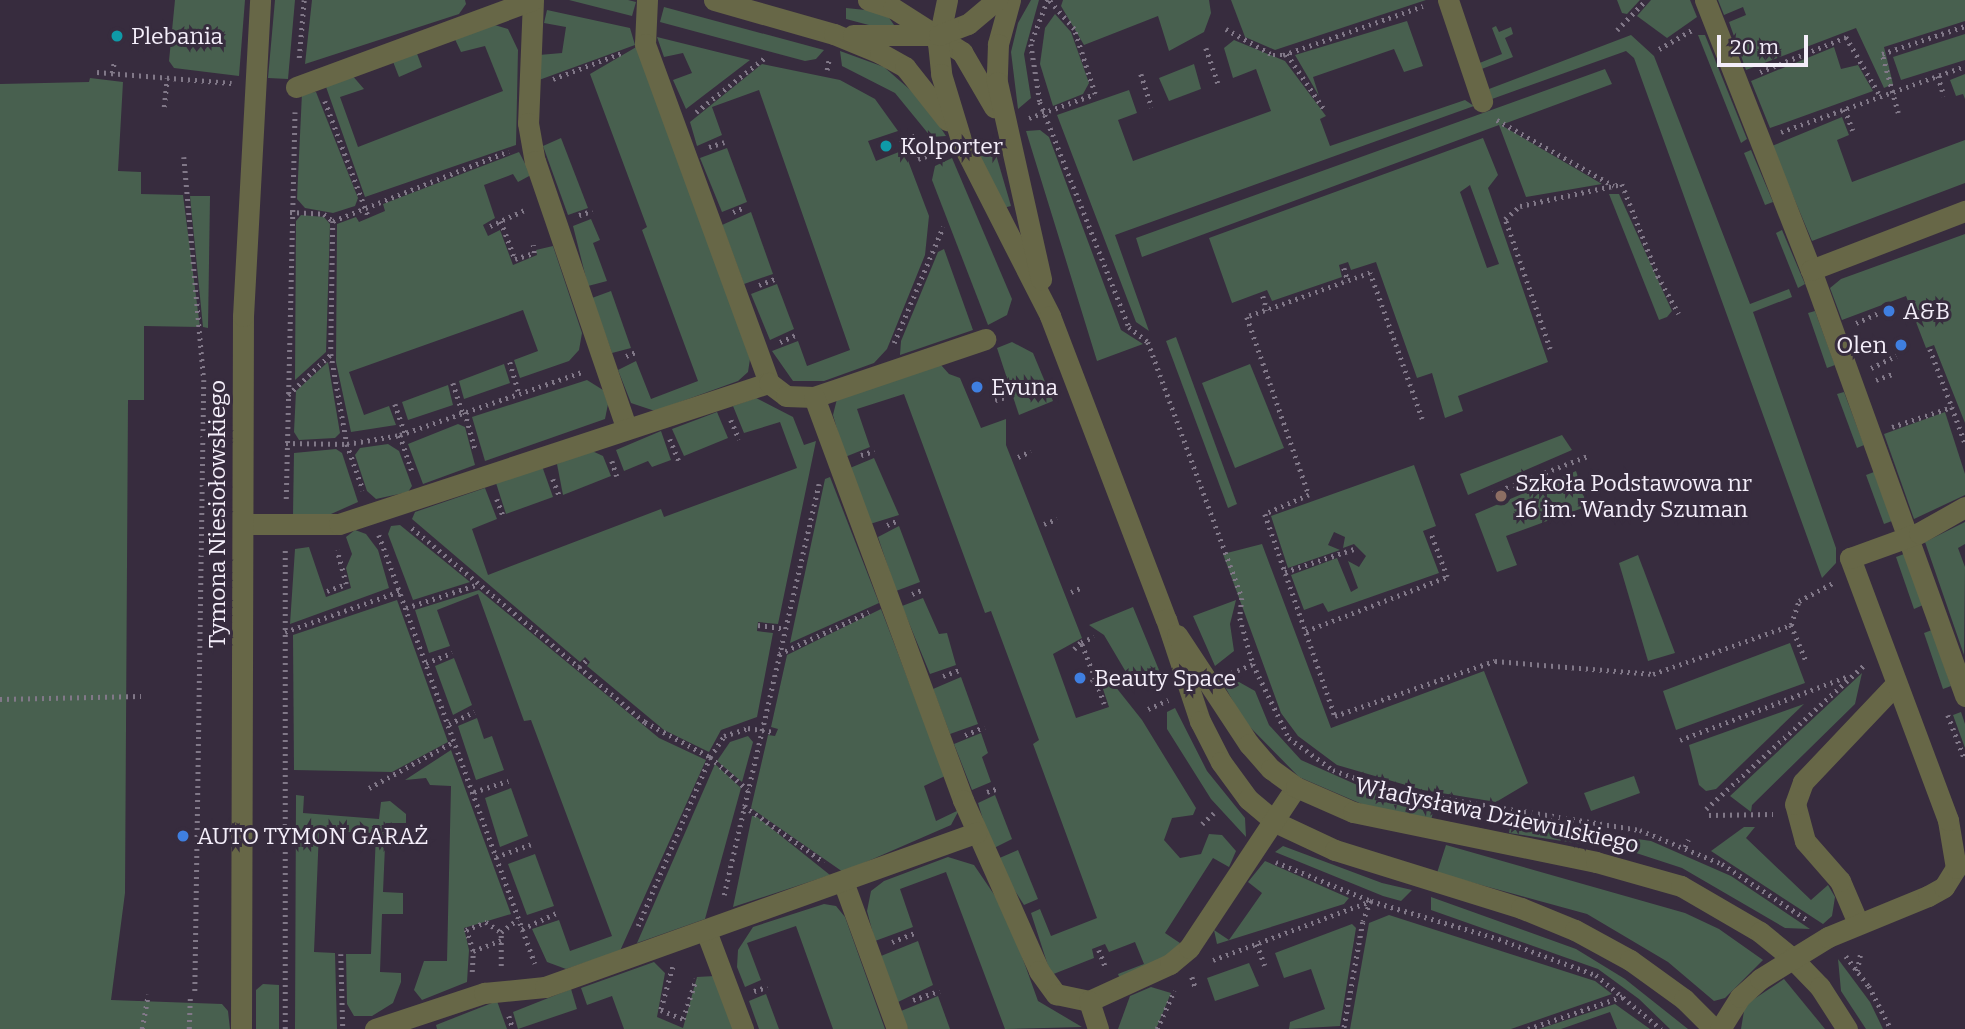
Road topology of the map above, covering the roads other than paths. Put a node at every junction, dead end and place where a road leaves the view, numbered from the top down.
1 (260, 0) edge
2 (532, 0) edge
3 (647, 0) edge
4 (714, 0) edge
5 (868, 0) edge
6 (947, 0) edge
7 (997, 0) edge
8 (1010, 0) edge
9 (1438, 2) edge
10 (1708, 9) edge
11 (834, 34) junction
12 (939, 36) junction
13 (296, 87) dead end
14 (1484, 107) road end
15 (1004, 127) junction
16 (962, 143) junction
17 (1965, 211) edge
18 (1811, 270) junction
19 (1050, 316) junction
20 (985, 339) dead end
21 (769, 383) junction
22 (814, 397) junction
23 (627, 429) junction
24 (1965, 508) edge
25 (243, 524) junction
26 (1908, 537) junction
27 (1166, 619) junction
28 (1896, 684) junction
29 (1965, 695) edge
30 (1296, 788) junction
31 (1275, 822) junction
32 (976, 833) junction
33 (844, 884) junction
34 (1858, 923) junction
35 (710, 932) junction
36 (1792, 958) junction
37 (1089, 1001) junction
38 (241, 1029) edge
39 (375, 1029) edge
40 (743, 1029) edge
41 (897, 1029) edge
42 (1098, 1029) edge
43 (1714, 1029) edge
44 (1720, 1029) edge
45 (1847, 1029) edge

1 - 25 street, Tymona Niesiołowskiego
2 - 13 street
2 - 23 street
3 - 21 street
4 - 11 street
5 - 12 street
6 - 12 street, Władysława Dziewulskiego
7 - 12 street
8 - 15 street, Władysława Dziewulskiego
9 - 14 street
10 - 18 street
11 - 12 street
11 - 16 street
12 - 15 street
12 - 16 street, Władysława Dziewulskiego
15 - 19 street, Władysława Dziewulskiego
16 - 19 street, Władysława Dziewulskiego
17 - 18 street
18 - 26 street
19 - 27 street, Władysława Dziewulskiego
20 - 22 street
21 - 22 street
21 - 23 street
22 - 32 street
23 - 25 street
24 - 26 street
25 - 38 street, Tymona Niesiołowskiego
26 - 28 street
26 - 29 street
27 - 30 street, Władysława Dziewulskiego
27 - 31 street, Władysława Dziewulskiego
28 - 34 street
28 - 34 street
30 - 31 street
30 - 36 street, Władysława Dziewulskiego
31 - 37 street
31 - 43 street, Władysława Dziewulskiego
32 - 33 street
32 - 37 street
33 - 35 street
33 - 41 street
34 - 36 street
35 - 39 street
35 - 40 street
36 - 44 street
36 - 45 street, Władysława Dziewulskiego
37 - 42 street

